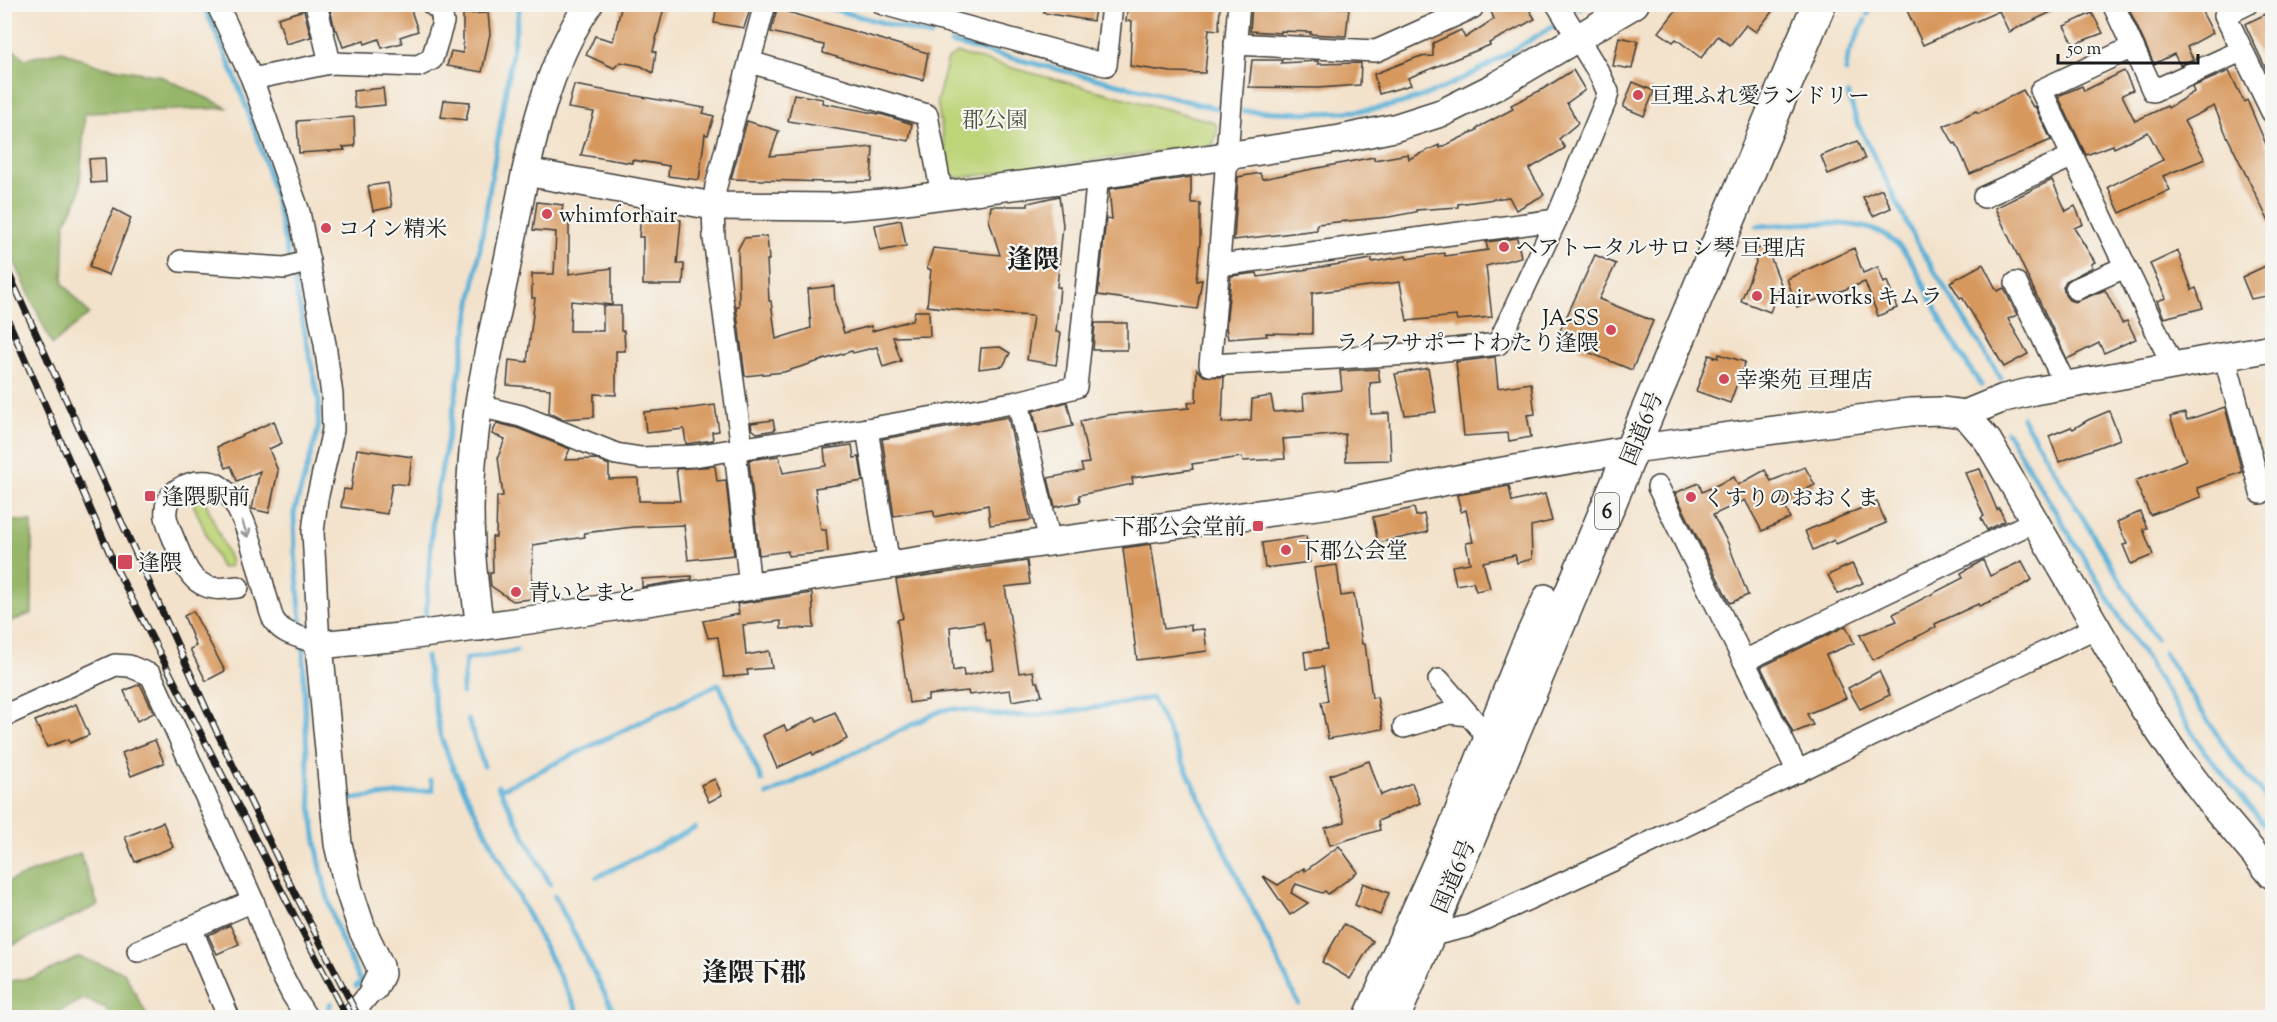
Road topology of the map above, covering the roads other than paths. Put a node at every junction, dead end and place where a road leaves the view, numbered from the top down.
1 (217, 4) edge
2 (316, 4) edge
3 (432, 4) edge
4 (589, 4) edge
5 (765, 4) edge
6 (883, 4) edge
7 (1112, 4) edge
8 (1239, 4) edge
9 (1472, 4) edge
10 (1557, 4) edge
11 (1635, 4) edge
12 (1819, 4) edge
13 (2113, 4) edge
14 (2247, 4) edge
15 (2222, 10) edge
16 (948, 13) edge
17 (1576, 38) junction
18 (1235, 44) junction
19 (2133, 47) junction
20 (2241, 51) junction
21 (750, 62) junction
22 (330, 63) junction
23 (252, 80) junction
24 (2272, 112) edge
25 (1226, 155) junction
26 (2073, 156) junction
27 (526, 172) junction
28 (1098, 175) junction
29 (942, 195) junction
30 (1984, 197) dead end
31 (713, 206) junction
32 (1556, 220) junction
33 (181, 261) dead end
34 (309, 261) junction
35 (1220, 265) junction
36 (2125, 267) junction
37 (2016, 284) dead end
38 (2076, 289) dead end
39 (2272, 348) edge
40 (2225, 358) junction
41 (2173, 366) junction
42 (2066, 386) junction
43 (1018, 402) junction
44 (479, 406) junction
45 (1965, 414) junction
46 (867, 429) junction
47 (739, 449) junction
48 (1633, 450) junction
49 (1658, 487) dead end
50 (2261, 493) dead end
51 (2035, 520) junction
52 (1050, 542) junction
53 (890, 565) junction
54 (750, 587) junction
55 (1545, 595) dead end
56 (480, 627) junction
57 (2097, 627) junction
58 (307, 643) junction
59 (1744, 661) junction
60 (1439, 680) dead end
61 (1469, 715) junction
62 (4, 716) edge
63 (1404, 727) dead end
64 (1495, 745) junction
65 (1798, 772) junction
66 (2272, 875) edge
67 (253, 901) junction
68 (191, 928) junction
69 (1428, 936) junction
70 (138, 951) dead end
71 (374, 988) joint
72 (229, 1017) edge
73 (307, 1017) edge
74 (349, 1017) edge
75 (1364, 1017) edge
76 (1393, 1017) edge

1 - 23 street
2 - 22 street
3 - 22 street
4 - 27 street
5 - 21 street
6 - 16 street
7 - 16 street
8 - 18 street
9 - 18 street
10 - 17 street
11 - 17 street
12 - 48 highway, 国道6号 / 6
13 - 19 street
14 - 15 street
15 - 20 street
17 - 25 street
17 - 32 street
18 - 25 street
19 - 20 street
19 - 26 street
20 - 24 street
21 - 29 street
21 - 31 street
22 - 23 street
23 - 34 street
25 - 28 street
25 - 35 street
26 - 30 street
26 - 36 street
27 - 31 street
27 - 44 street
28 - 29 street
28 - 43 street
29 - 31 street
31 - 47 street
32 - 35 street
32 - 35 street
33 - 34 street
34 - 58 street
36 - 38 street
36 - 41 street
37 - 42 street
39 - 40 street
40 - 41 street
40 - 50 street
41 - 42 street
42 - 45 street
43 - 46 street
43 - 52 street
44 - 47 street
44 - 56 street
45 - 48 street
45 - 51 street
46 - 47 street
46 - 53 street
47 - 54 street
48 - 52 street
48 - 64 highway, 国道6号 / 6
49 - 59 street
51 - 57 street
51 - 59 street
52 - 53 street
53 - 54 street
54 - 56 street
55 - 64 street
56 - 58 street
57 - 65 street
57 - 66 street
58 -> 58 street
58 - 71 street
59 - 65 street
60 - 61 street
61 - 63 street
61 - 64 street
62 - 67 street
64 - 69 highway, 国道6号 / 6
64 - 75 street
65 - 69 street
67 - 68 street
67 - 73 street
68 - 70 street
68 - 72 street
69 - 76 highway, 国道6号 / 6
71 - 74 street

